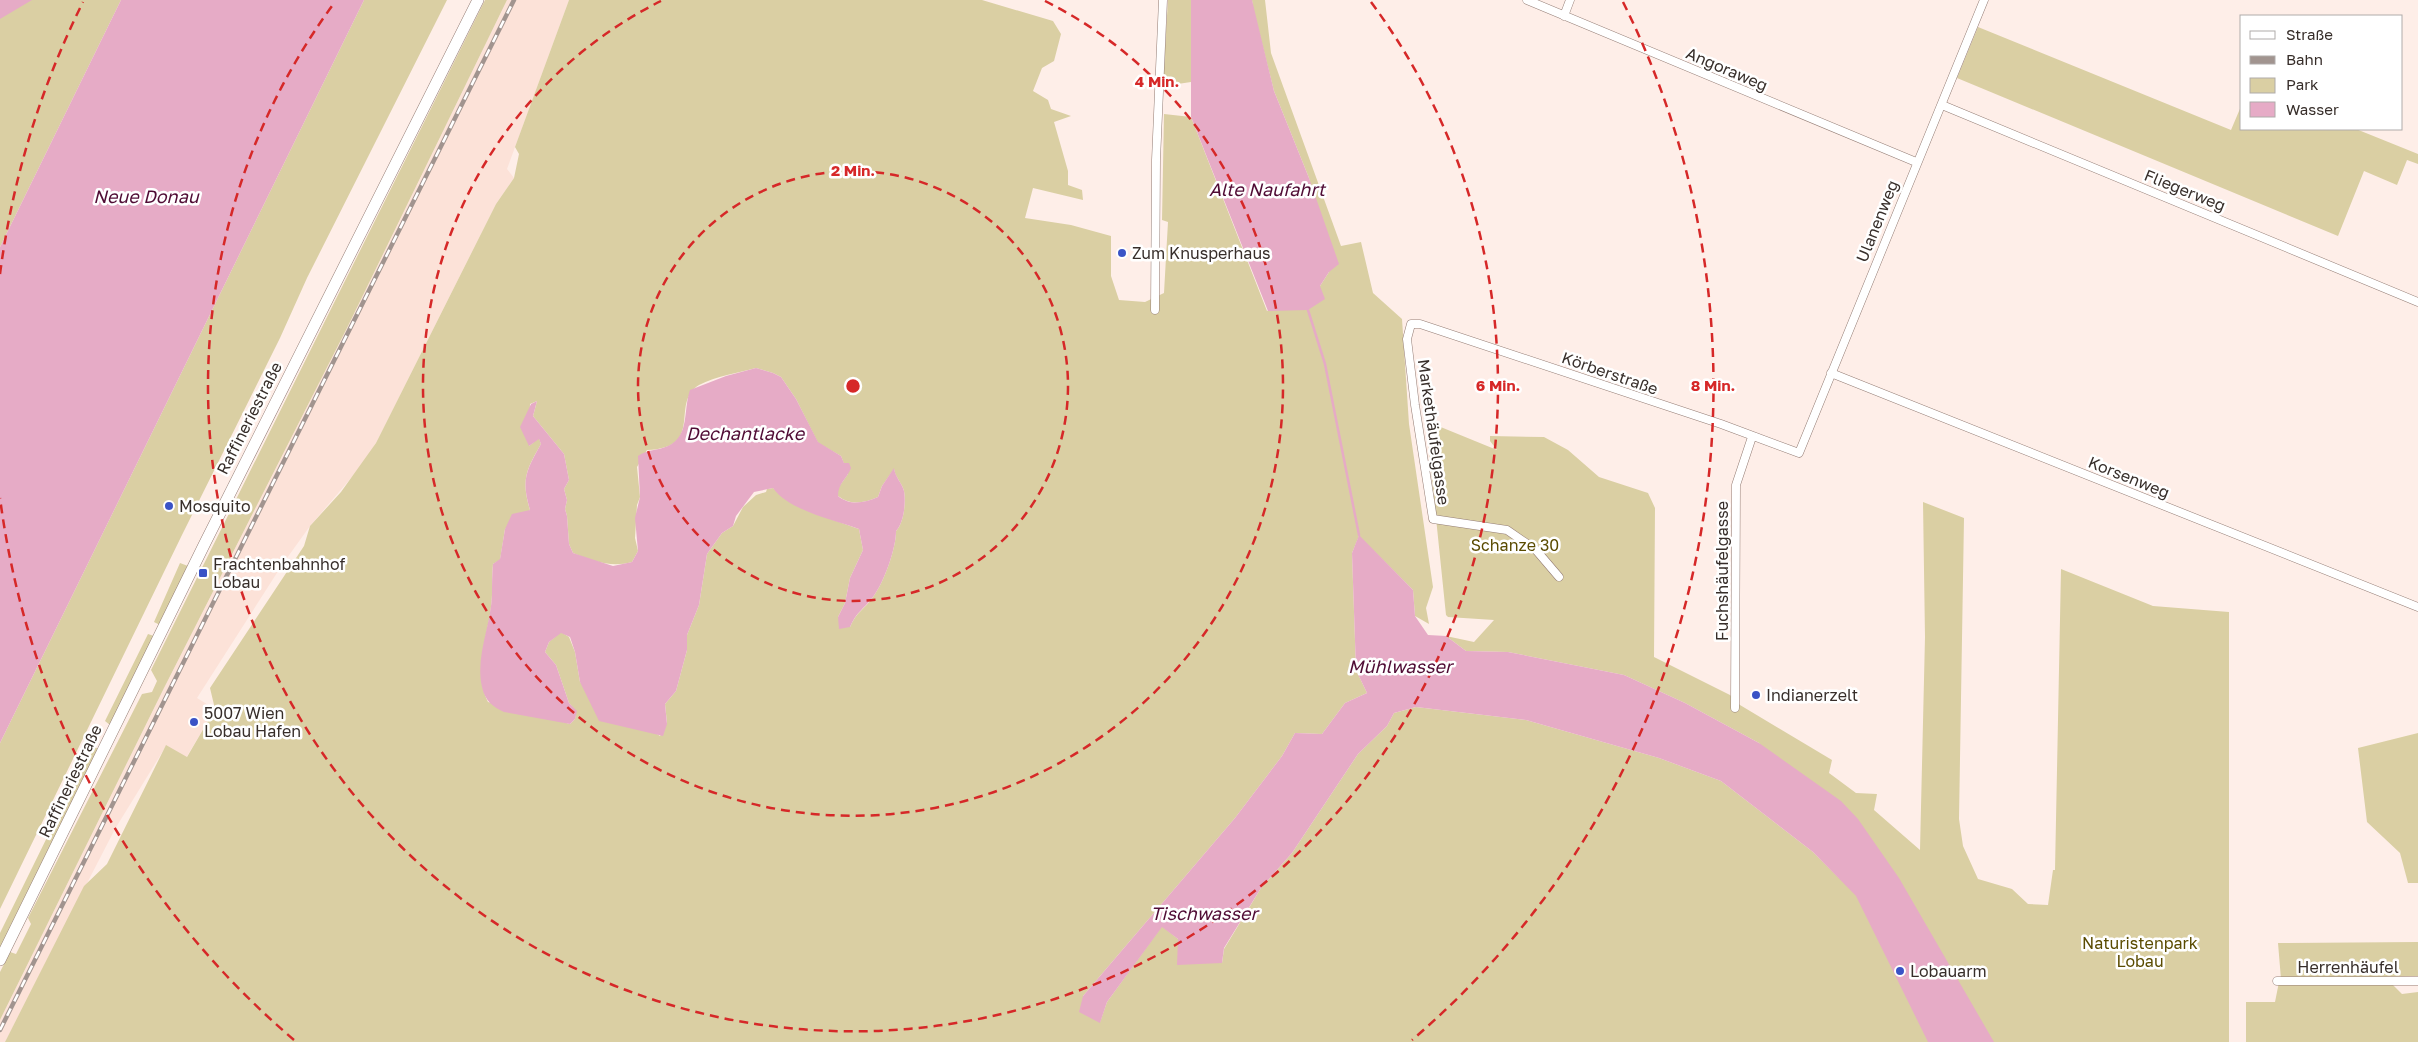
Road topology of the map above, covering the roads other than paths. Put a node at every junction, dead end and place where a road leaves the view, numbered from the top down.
1 (478, 0) edge
2 (1163, 0) edge
3 (1527, 0) edge
4 (1570, 0) edge
5 (1984, 0) edge
6 (1564, 16) junction
7 (1942, 105) junction
8 (1916, 162) junction
9 (2418, 302) edge
10 (1155, 310) dead end
11 (1411, 324) joint
12 (1831, 372) junction
13 (1752, 437) junction
14 (1799, 453) joint
15 (1559, 577) dead end
16 (2418, 607) edge
17 (1735, 708) dead end
18 (0, 960) edge
19 (2277, 981) dead end
20 (2418, 981) edge

1 - 18 street, Raffineriestraße
2 - 10 street
3 - 6 street, Angoraweg
4 - 6 street
5 - 7 street, Ulanenweg
6 - 8 street, Angoraweg
7 - 8 street, Ulanenweg
7 - 9 street, Fliegerweg
8 - 12 street, Ulanenweg
11 - 13 street, Körberstraße
11 - 15 street, Markethäufelgasse
12 - 14 street, Ulanenweg
12 - 16 street, Korsenweg
13 - 14 street, Körberstraße
13 - 17 street, Fuchshäufelgasse
19 - 20 street, Herrenhäufel

